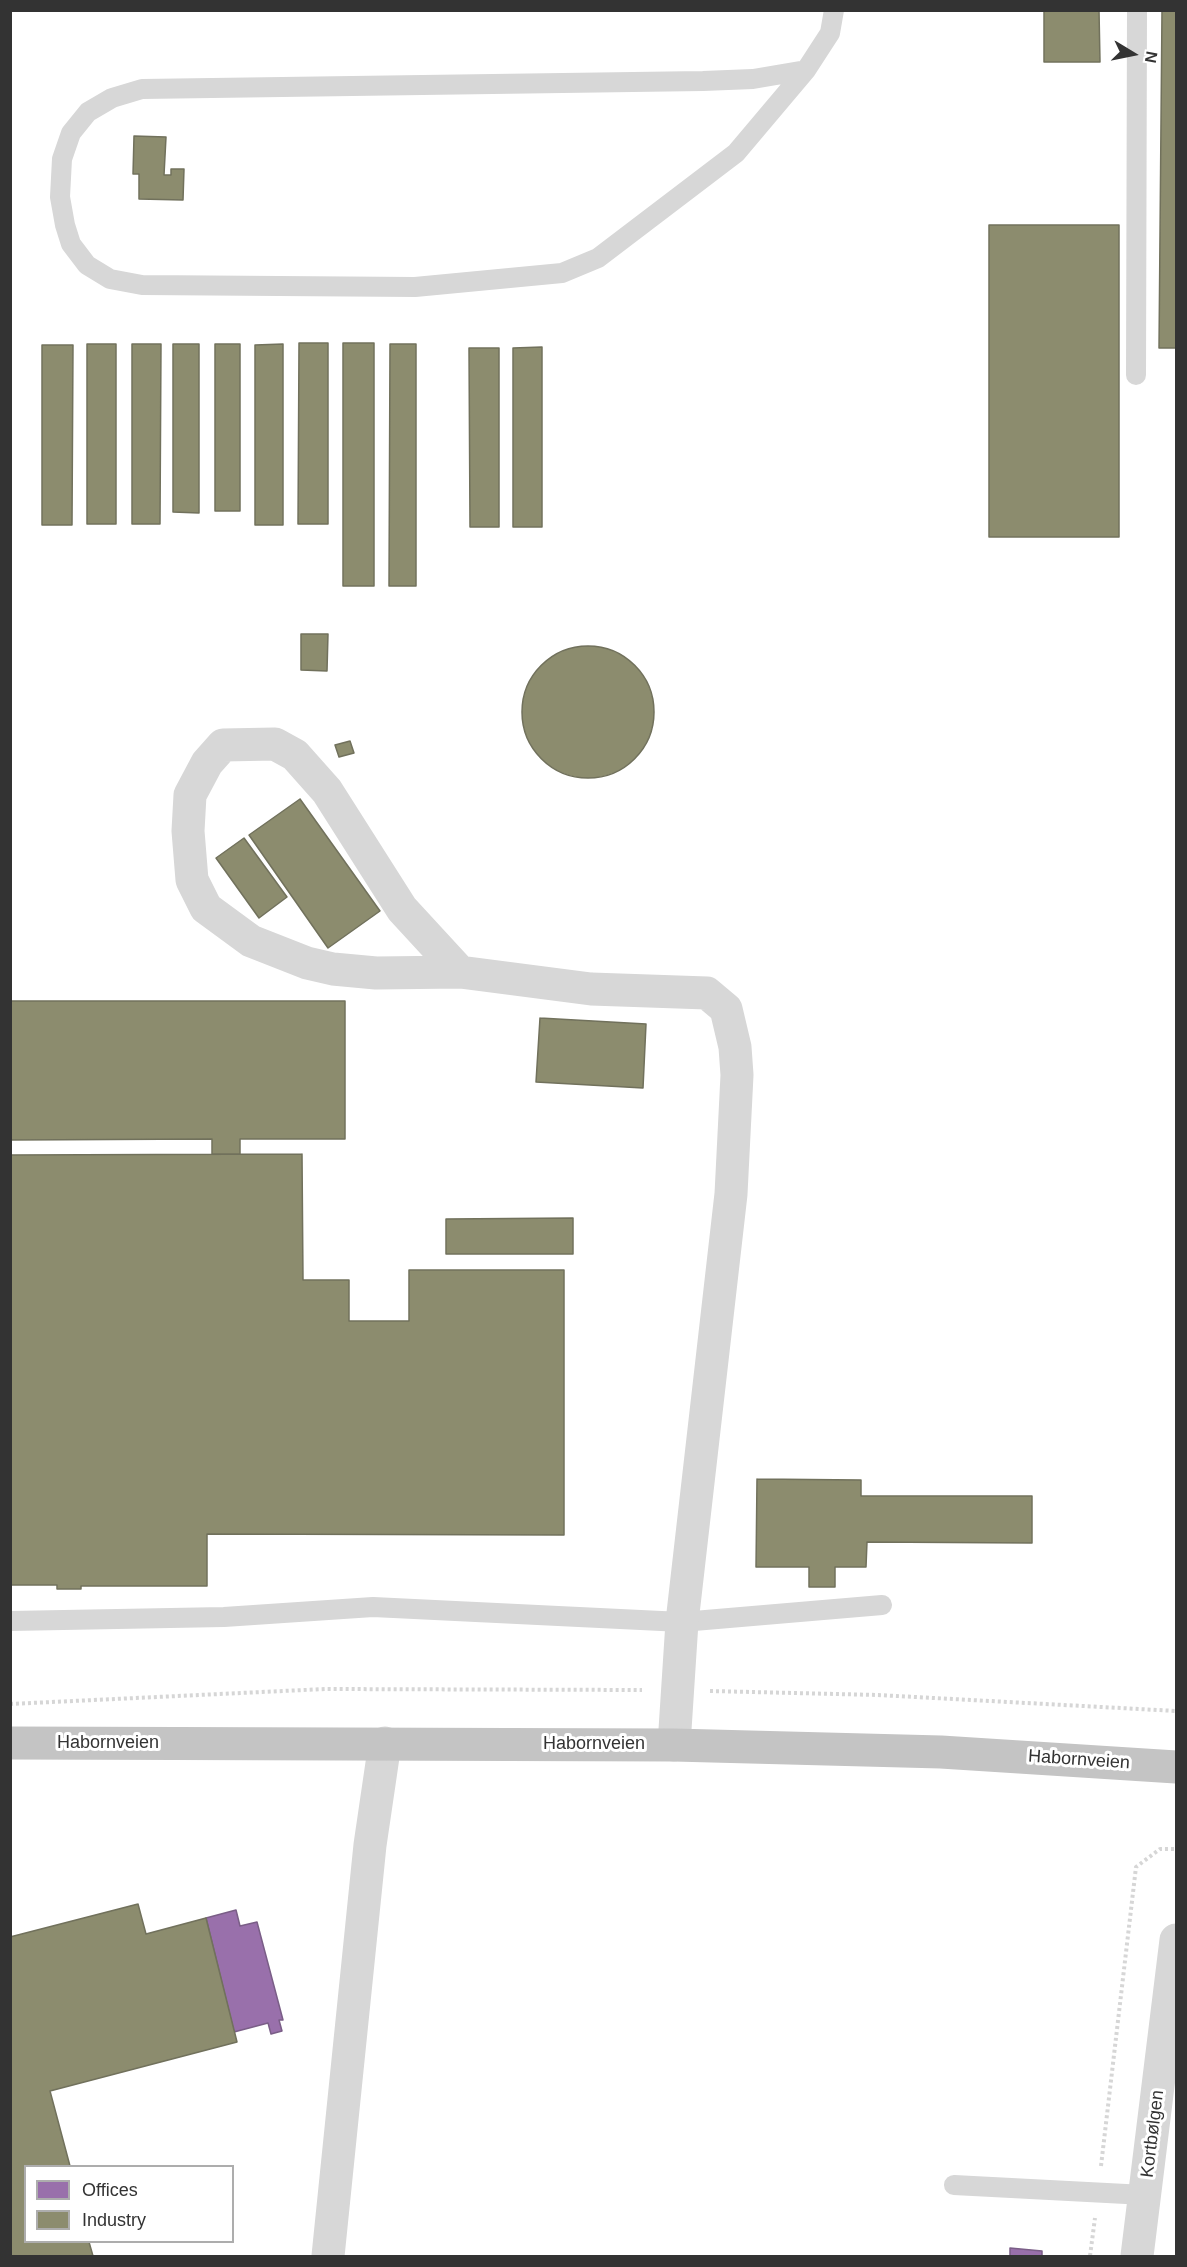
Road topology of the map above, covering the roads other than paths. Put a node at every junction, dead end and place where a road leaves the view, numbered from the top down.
1 (834, 10) edge
2 (1137, 10) edge
3 (806, 70) junction
4 (1136, 375) dead end
5 (460, 972) junction
6 (882, 1605) dead end
7 (10, 1620) edge
8 (682, 1622) junction
9 (10, 1743) edge
10 (385, 1743) junction
11 (674, 1745) junction
12 (1176, 1767) edge
13 (1176, 1940) edge
14 (954, 2185) dead end
15 (1145, 2195) junction
16 (328, 2256) edge
17 (1137, 2256) edge

1 - 3 lane
2 - 4 lane
3 - 3 lane
5 - 5 street
5 - 8 street
6 - 8 lane
7 - 8 lane
8 - 11 street
9 - 10 highway, Habornveien
10 - 11 highway, Habornveien
10 - 16 street
11 - 12 highway, Habornveien
13 - 15 street, Kortbølgen
14 - 15 lane
15 - 17 street, Kortbølgen

